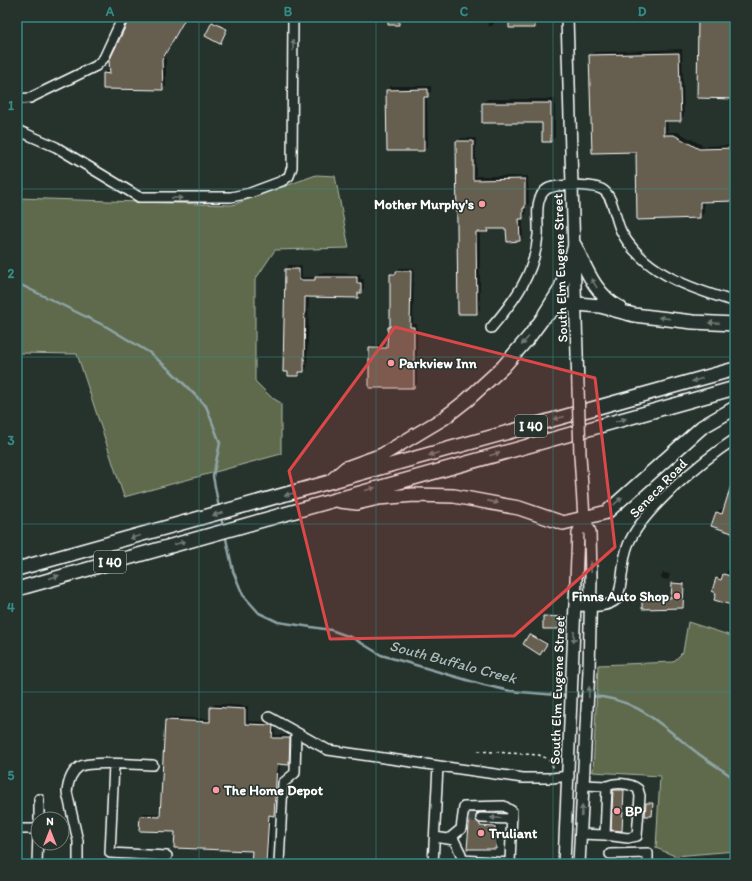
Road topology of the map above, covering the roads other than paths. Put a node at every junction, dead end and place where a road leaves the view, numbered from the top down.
1 (293, 17) edge
2 (567, 17) edge
3 (122, 19) dead end
4 (17, 99) edge
5 (17, 130) edge
6 (573, 186) junction
7 (575, 246) junction
8 (733, 301) dead end
9 (577, 304) junction
10 (634, 315) junction
11 (543, 318) junction
12 (735, 324) edge
13 (491, 328) dead end
14 (735, 370) edge
15 (735, 388) edge
16 (735, 408) edge
17 (735, 440) edge
18 (328, 484) junction
19 (333, 500) junction
20 (584, 518) junction
21 (17, 569) edge
22 (17, 589) edge
23 (575, 606) junction
24 (591, 606) junction
25 (269, 717) dead end
26 (296, 732) junction
27 (114, 764) junction
28 (153, 766) dead end
29 (438, 766) junction
30 (569, 776) junction
31 (583, 785) junction
32 (608, 786) junction
33 (40, 799) dead end
34 (39, 811) edge
35 (481, 818) tunnel mouth
36 (512, 819) junction
37 (17, 829) edge
38 (30, 830) edge
39 (458, 832) junction
40 (581, 834) junction
41 (605, 835) junction
42 (434, 837) junction
43 (450, 838) junction
44 (37, 851) edge
45 (461, 854) junction
46 (610, 854) dead end
47 (167, 856) dead end
48 (37, 864) edge
49 (78, 864) edge
50 (279, 864) edge
51 (433, 864) edge
52 (564, 864) edge
53 (579, 864) edge
54 (648, 864) edge

5 -> 1 street
2 - 6 main road, South Elm Eugene Street
3 - 4 street
6 - 7 main road, South Elm Eugene Street
6 - 8 street
6 - 13 street
7 - 9 main road, South Elm Eugene Street
10 -> 7 highway
7 - 11 highway
9 - 10 highway
9 - 11 highway
9 - 20 main road, South Elm Eugene Street, bridge
12 -> 10 highway
11 -> 18 highway
14 -> 18 highway, I 40
19 -> 15 highway, I 40
20 -> 16 highway
17 - 24 street, Seneca Road
18 -> 21 highway, I 40
19 -> 20 highway
22 -> 19 highway, I 40
20 - 23 main road, South Elm Eugene Street
24 -> 20 main road, South Elm Eugene Street
23 - 24 street, Seneca Road
23 -> 30 main road, South Elm Eugene Street
31 -> 24 main road, South Elm Eugene Street
25 - 26 street
26 - 29 street
26 - 50 street
27 - 28 street
27 - 47 street
27 - 49 street
29 - 30 street
29 - 42 street
30 - 52 main road, South Elm Eugene Street
31 - 32 street
40 -> 31 main road, South Elm Eugene Street
32 - 41 street
32 - 41 street
33 - 34 street
36 -> 35 street
36 - 39 street
36 - 45 street
37 - 38 street
39 - 43 street
39 - 45 street
40 - 41 street
40 - 53 main road, South Elm Eugene Street
42 - 43 street
42 - 51 street
43 - 45 street
44 - 48 street
46 - 54 street

